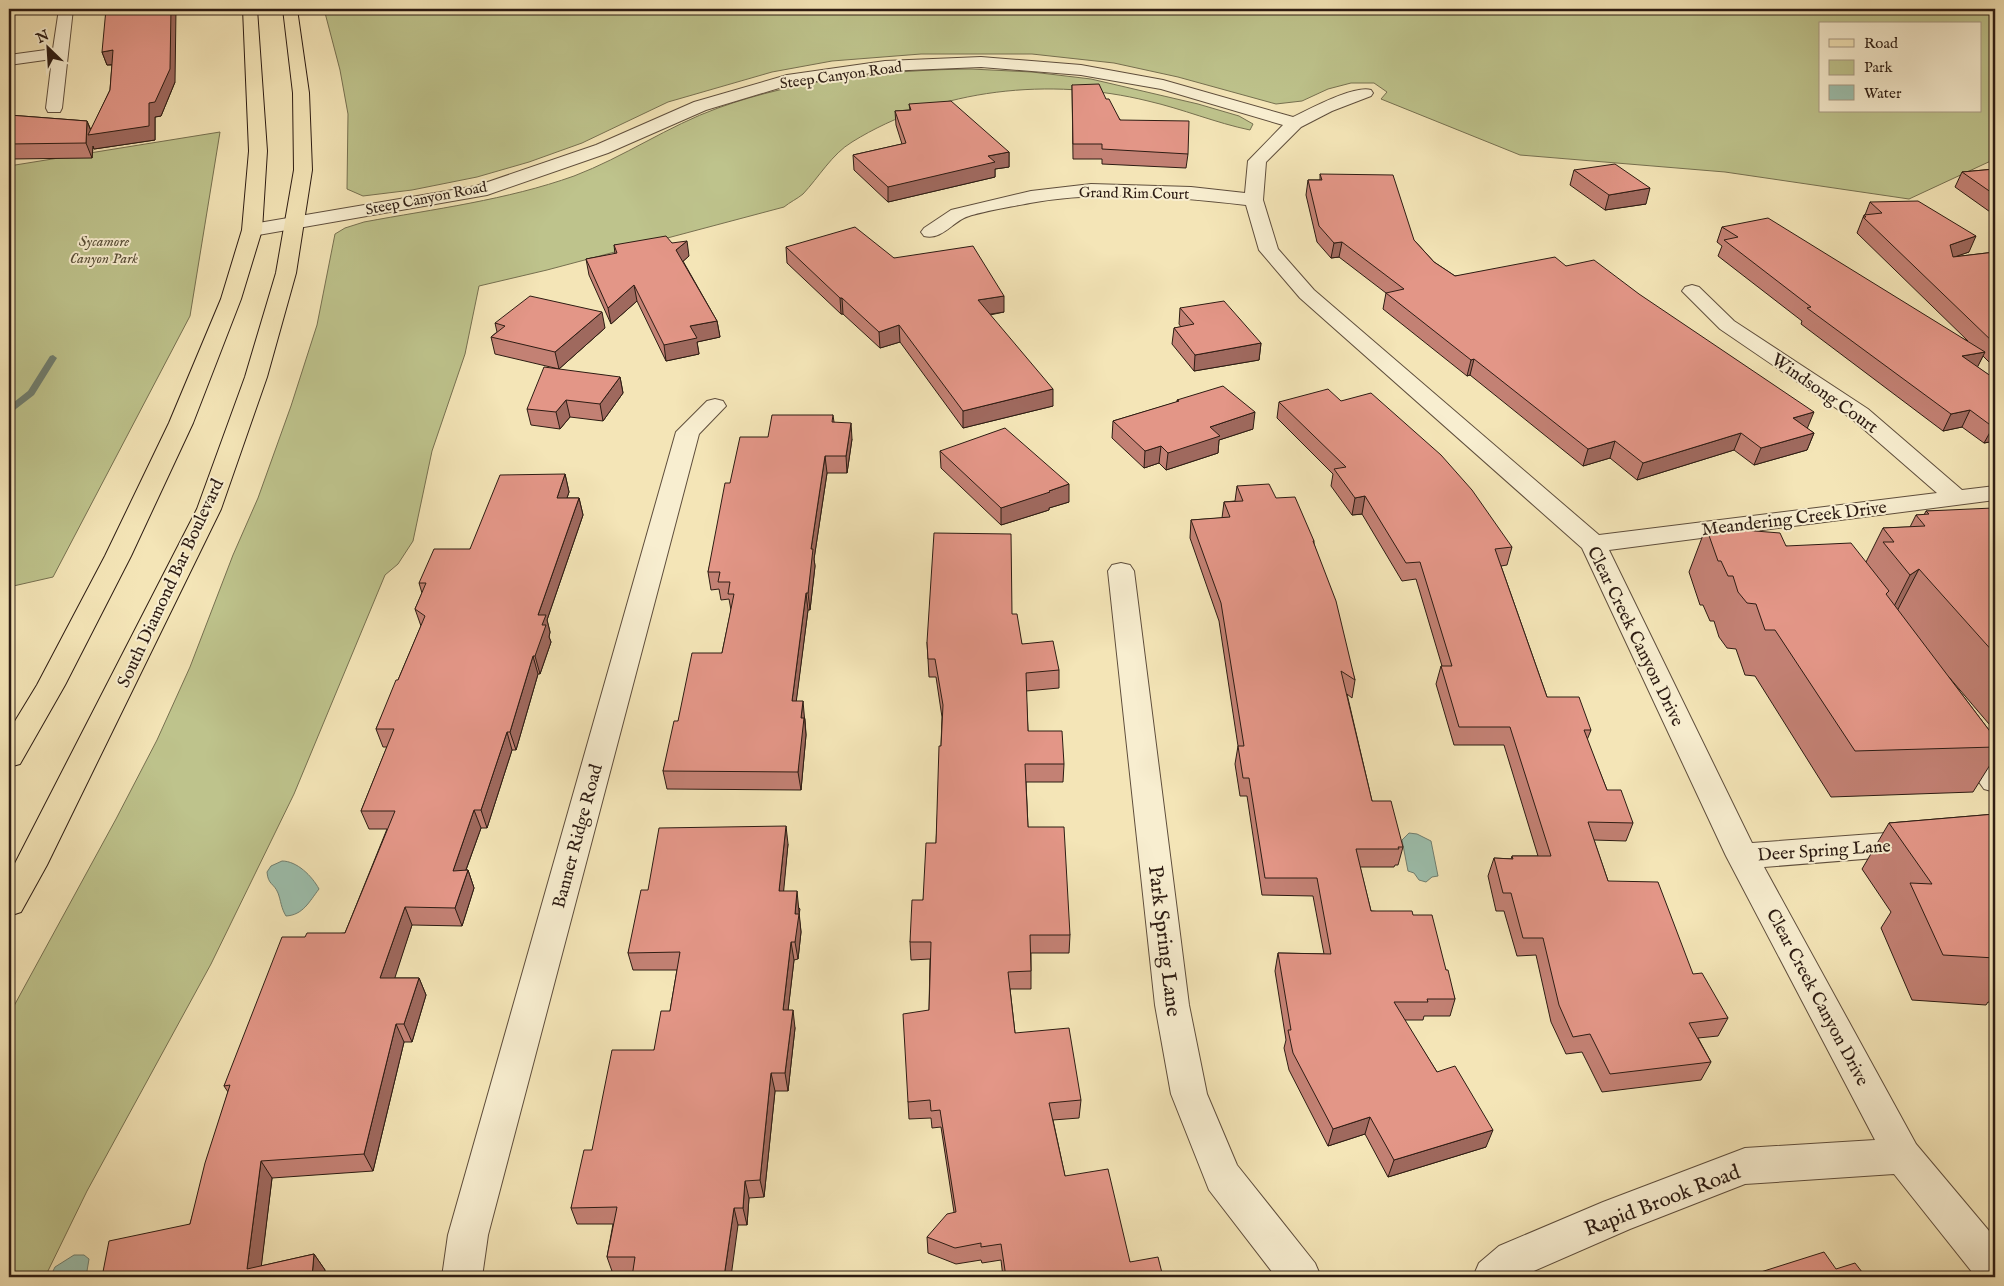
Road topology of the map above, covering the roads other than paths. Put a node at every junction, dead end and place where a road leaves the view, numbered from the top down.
1 (66, 9) edge
2 (250, 9) edge
3 (290, 9) edge
4 (60, 53) junction
5 (9, 60) edge
6 (1365, 93) dead end
7 (54, 108) dead end
8 (1295, 123) junction
9 (1254, 200) junction
10 (296, 222) junction
11 (252, 230) junction
12 (931, 232) dead end
13 (1692, 291) dead end
14 (715, 406) dead end
15 (1995, 493) edge
16 (1957, 498) junction
17 (1593, 544) junction
18 (1121, 571) dead end
19 (1946, 718) edge
20 (9, 756) edge
21 (1995, 781) edge
22 (1937, 841) edge
23 (1742, 856) junction
24 (9, 903) edge
25 (1903, 1156) junction
26 (1995, 1268) edge
27 (462, 1277) edge
28 (1301, 1277) edge
29 (1493, 1277) edge

1 - 4 street
2 - 11 main road
3 - 10 main road, South Diamond Bar Boulevard
4 - 5 street
4 - 7 street
6 - 8 street, Clear Creek Canyon Drive
8 - 9 street, Clear Creek Canyon Drive
8 - 10 street, Steep Canyon Road
9 - 12 street, Grand Rim Court
9 - 17 street, Clear Creek Canyon Drive
10 - 11 street, Steep Canyon Road
10 - 24 main road, South Diamond Bar Boulevard
11 - 20 main road
13 - 16 street, Windsong Court
14 - 27 street, Banner Ridge Road
15 - 16 street, Meandering Creek Drive
16 - 17 street, Meandering Creek Drive
17 - 23 street, Clear Creek Canyon Drive
18 - 28 street, Park Spring Lane
19 - 21 street
22 - 23 street, Deer Spring Lane
23 - 25 street, Clear Creek Canyon Drive
25 - 26 street, Clear Creek Canyon Drive
25 - 29 street, Rapid Brook Road

